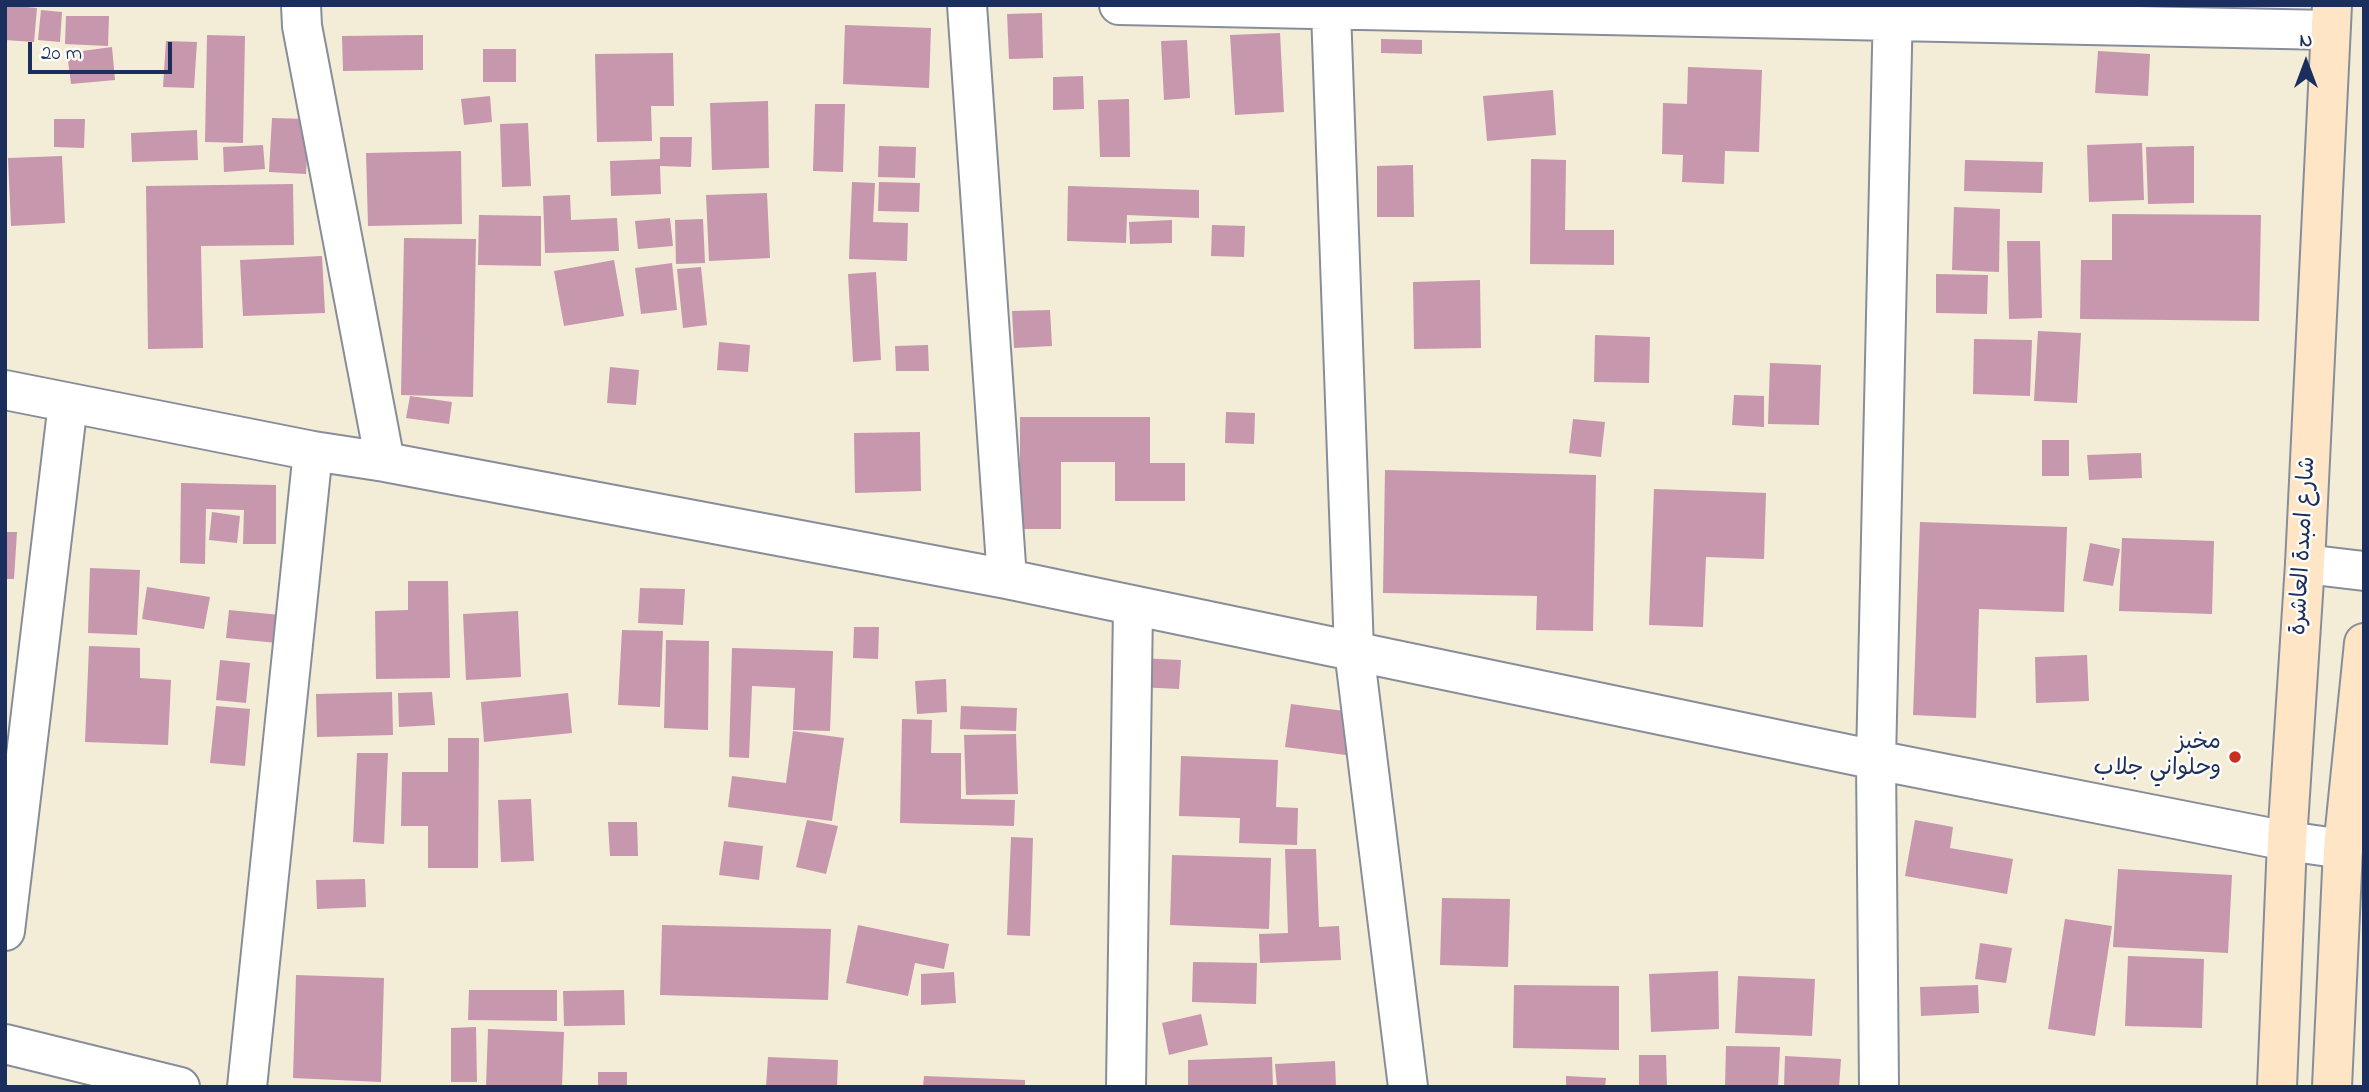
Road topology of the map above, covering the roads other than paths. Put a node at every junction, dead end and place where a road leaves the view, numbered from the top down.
1 (301, 5) edge
2 (967, 5) edge
3 (1119, 5) edge
4 (1331, 11) junction
5 (1893, 14) edge
6 (2331, 18) edge
7 (5, 390) edge
8 (68, 403) junction
9 (313, 452) junction
10 (385, 462) junction
11 (2305, 564) junction
12 (2364, 571) edge
13 (1007, 579) junction
14 (1133, 607) junction
15 (2364, 643) edge
16 (1354, 650) junction
17 (1876, 760) junction
18 (2287, 841) junction
19 (2343, 849) junction
20 (5, 931) edge
21 (5, 1044) edge
22 (180, 1087) edge
23 (247, 1087) edge
24 (1126, 1087) edge
25 (1408, 1087) edge
26 (1879, 1087) edge
27 (2277, 1087) edge
28 (2332, 1087) edge

1 - 10 street
2 - 13 street
3 - 4 street
4 - 5 street
4 - 16 street
5 - 6 street
5 - 17 street
6 - 11 main road, شارع امبدة العاشرة
7 - 8 street
8 - 9 street
8 - 20 street
9 - 10 street
9 - 23 street
10 - 13 street
11 - 12 street
11 - 18 main road, شارع امبدة العاشرة
13 - 14 street
14 - 16 street
14 - 24 street
15 - 19 main road
16 - 17 street
16 - 25 street
17 - 18 street
17 - 26 street
18 - 19 street
18 - 27 main road, شارع امبدة العاشرة
19 - 28 main road
21 - 22 street

